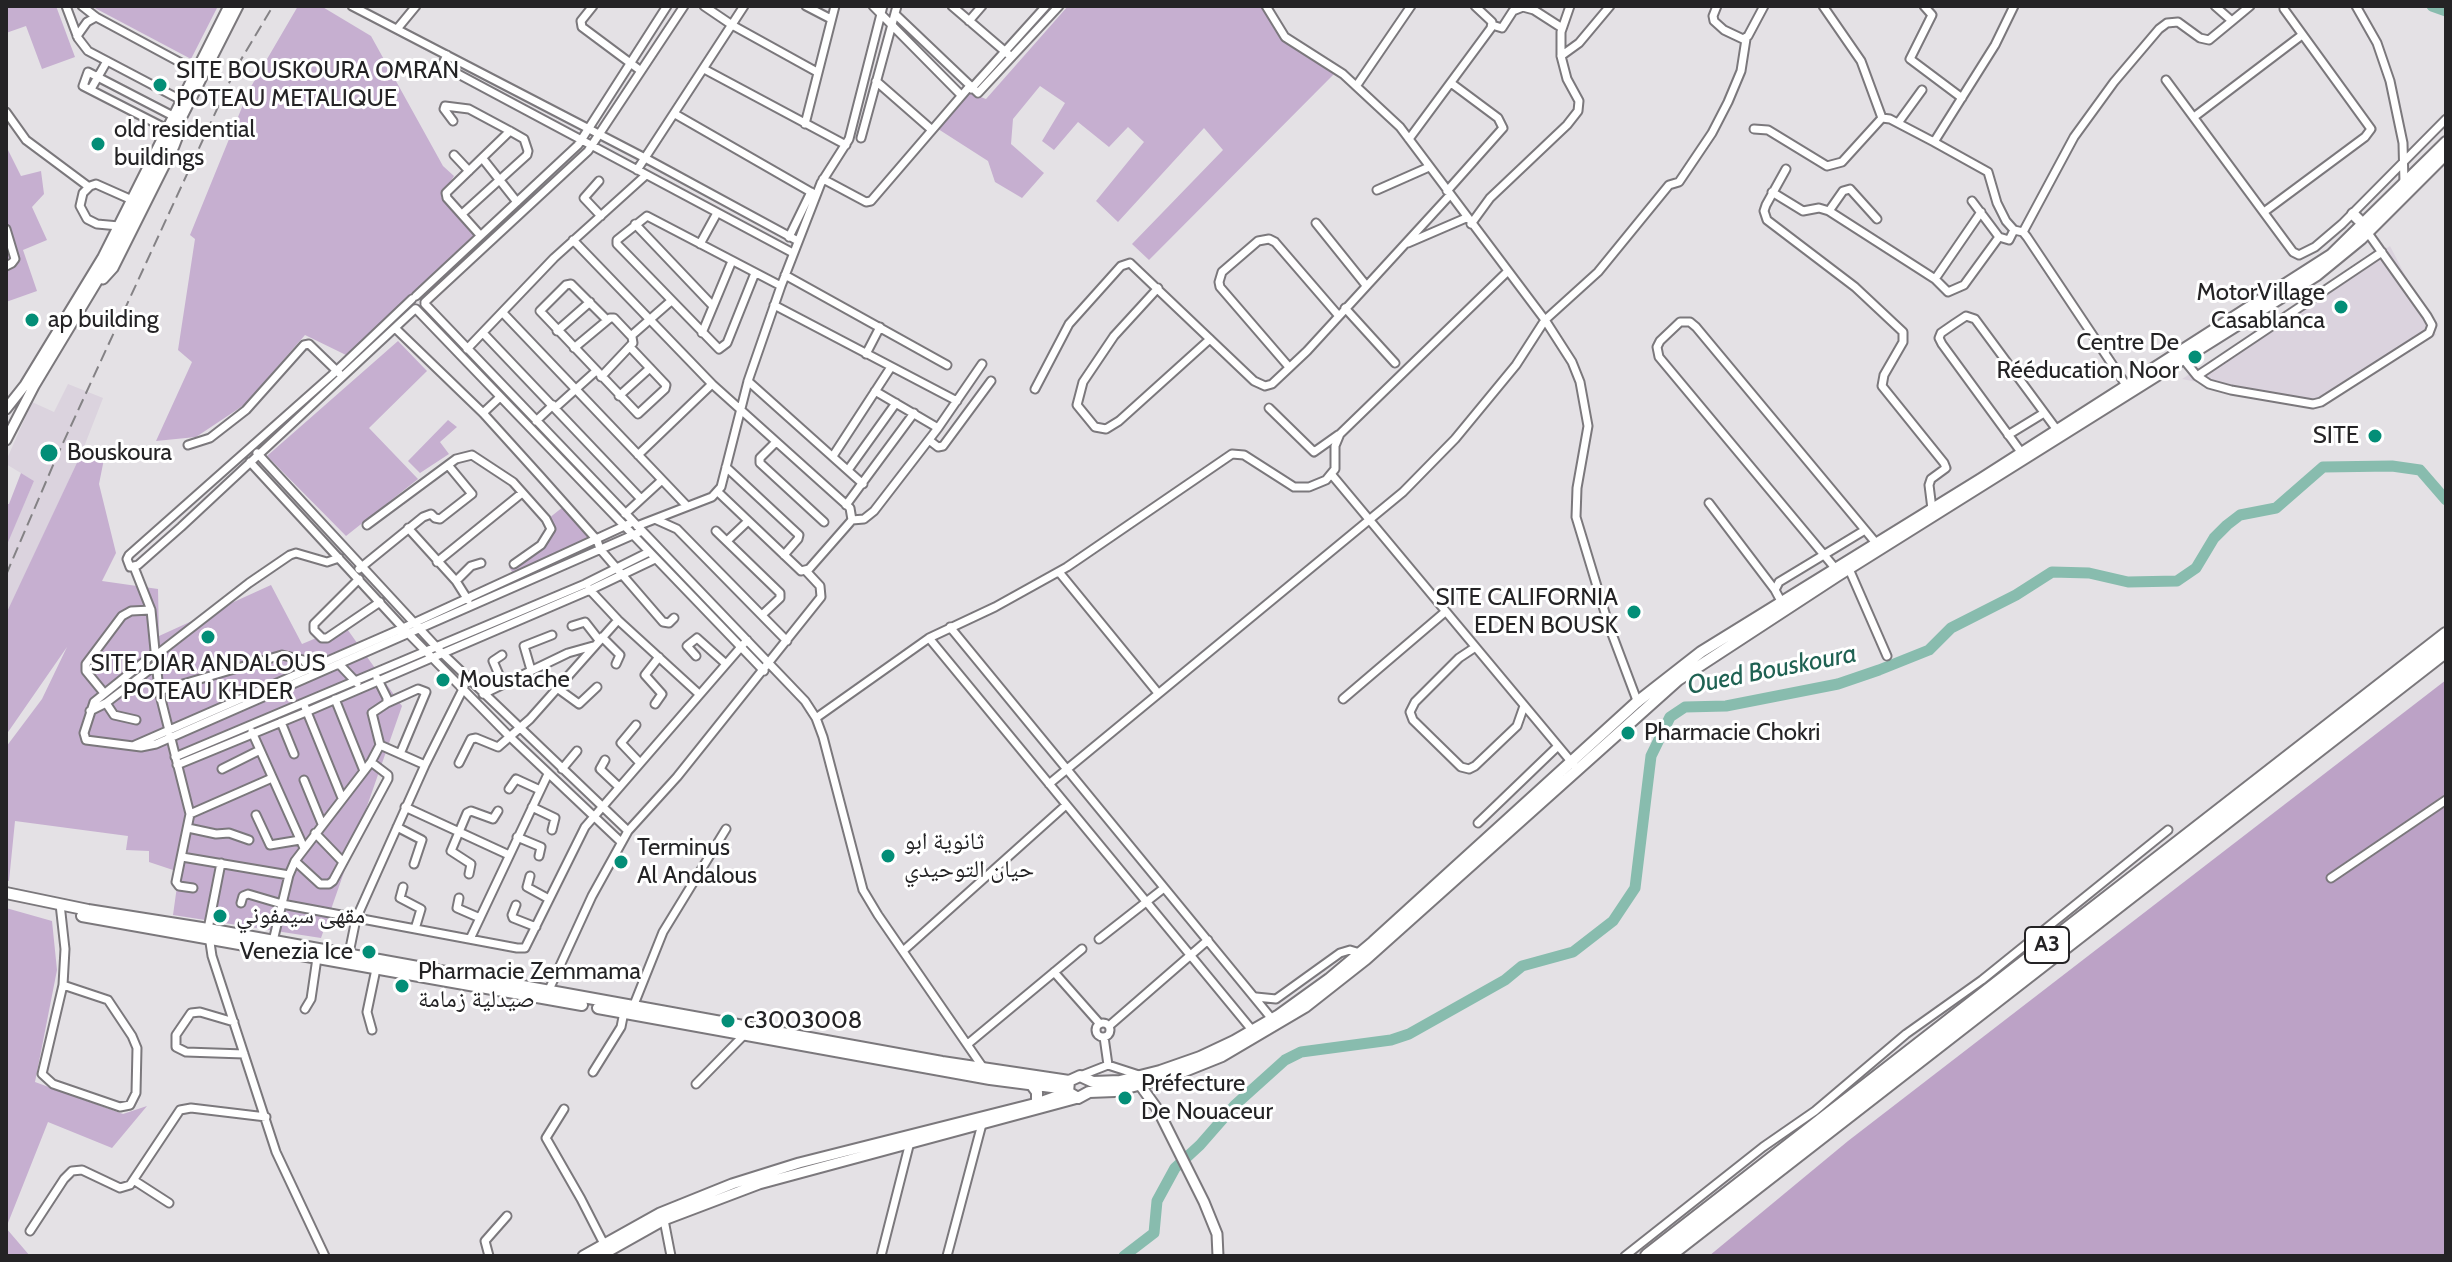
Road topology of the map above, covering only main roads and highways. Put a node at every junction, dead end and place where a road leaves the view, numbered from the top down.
1 (2446, 142) edge
2 (2446, 154) edge
3 (2407, 187) junction
4 (2353, 214) road end
5 (2366, 228) junction
6 (2129, 390) junction
7 (2017, 458) junction
8 (2446, 635) edge
9 (2446, 650) edge
10 (1640, 706) junction
11 (6, 893) edge
12 (6, 899) edge
13 (60, 908) junction
14 (209, 934) junction
15 (1363, 956) junction
16 (348, 960) junction
17 (547, 995) junction
18 (628, 1009) junction
19 (1144, 1081) junction
20 (1086, 1083) junction
21 (1031, 1084) junction
22 (1070, 1090) junction
23 (1037, 1103) road end
24 (1648, 1256) edge
25 (1667, 1256) edge

1 - 3 main road
2 - 3 main road
3 - 5 main road
4 - 5 main road
5 - 6 main road
6 - 7 main road
6 - 7 main road
7 - 10 main road
7 - 10 main road
8 - 24 highway, A3
9 - 25 highway, A3
10 - 15 main road
11 - 13 main road
12 - 13 main road
13 - 14 main road
14 - 16 main road
14 - 16 main road
15 - 19 main road
15 - 19 main road
16 - 17 main road
16 - 17 main road
17 - 18 main road
18 - 21 main road
18 - 22 main road
19 - 20 main road
20 - 22 main road
20 - 22 main road
21 - 22 main road
21 - 23 main road

